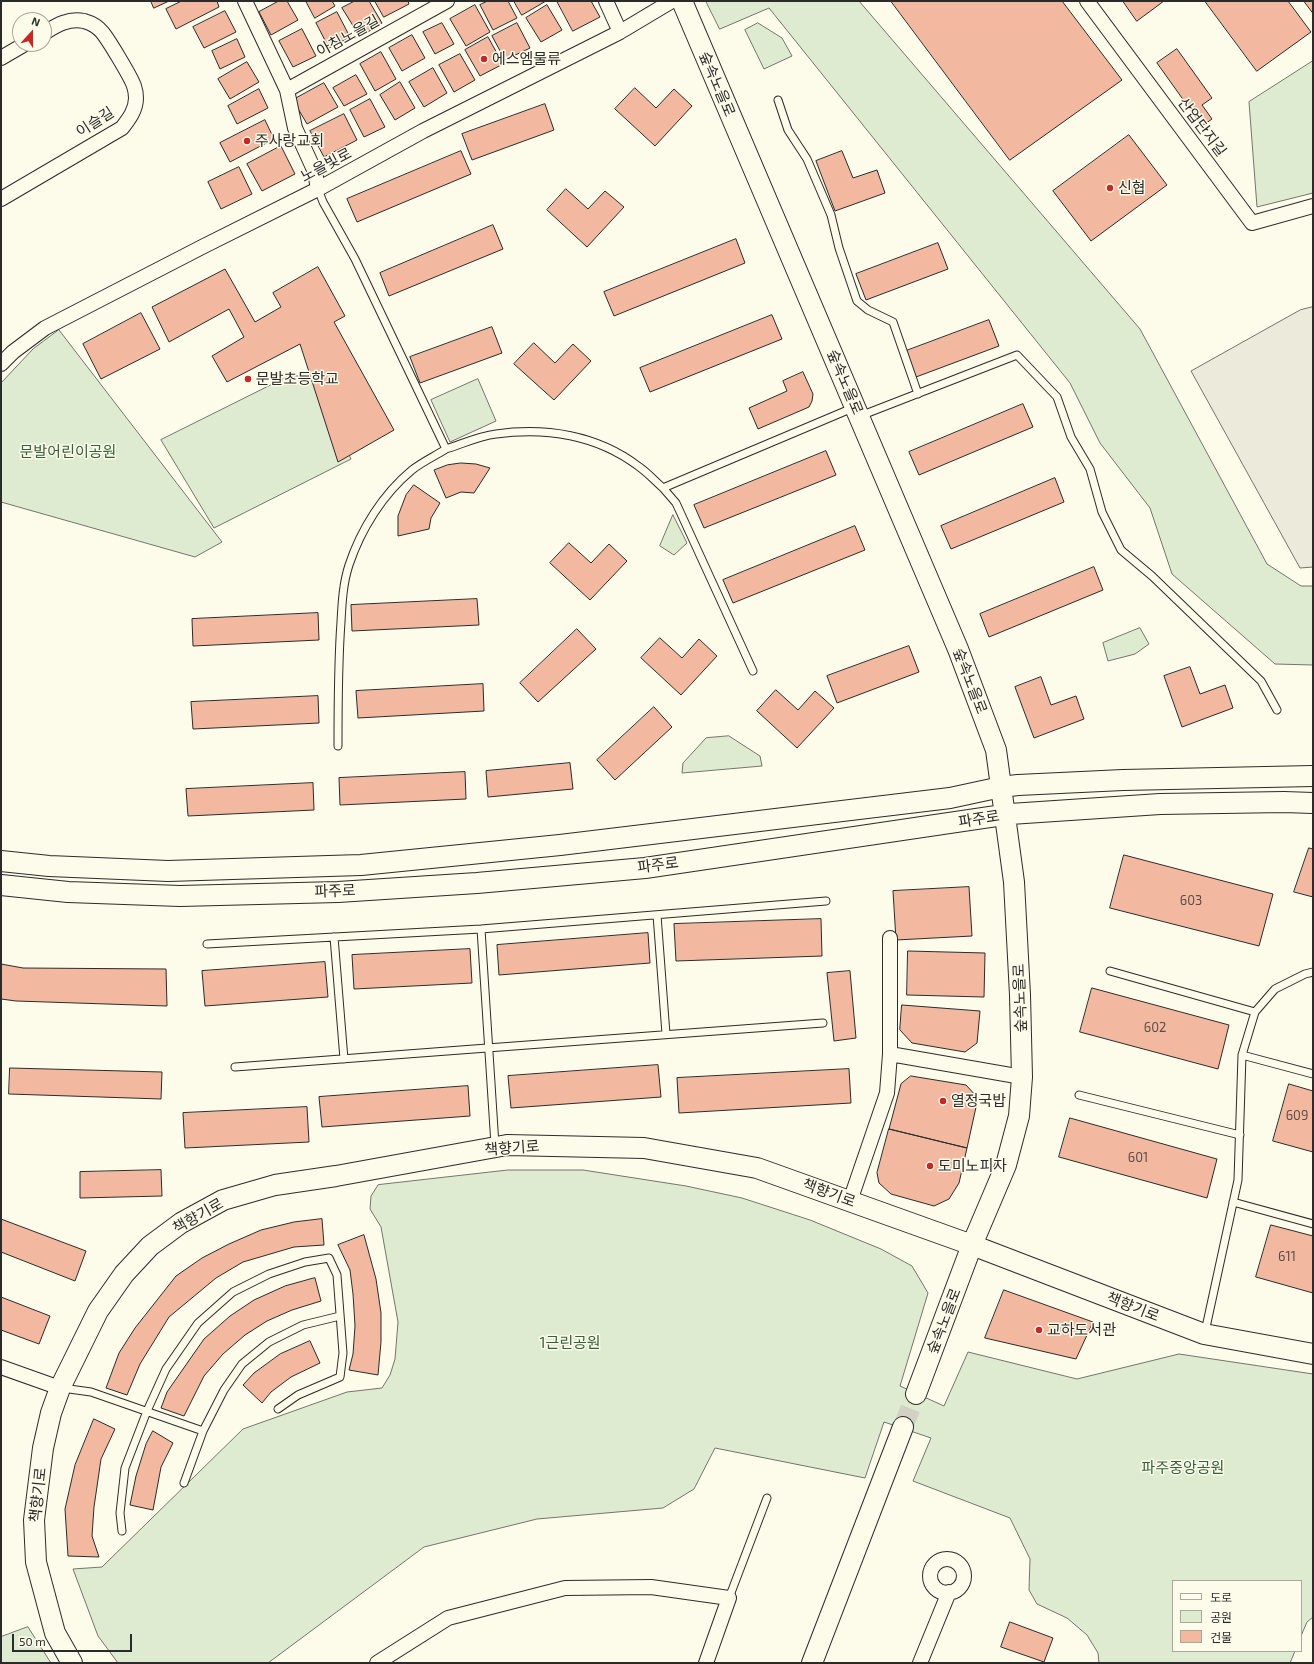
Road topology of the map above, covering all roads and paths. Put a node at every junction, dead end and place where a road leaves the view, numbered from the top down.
1 (448, 1) edge
2 (606, 1) edge
3 (672, 1) edge
4 (682, 1) edge
5 (1087, 1) edge
6 (248, 2) edge
7 (52, 28) edge
8 (620, 32) junction
9 (12, 52) edge
10 (1, 58) edge
11 (287, 90) junction
12 (778, 100) dead end
13 (318, 189) junction
14 (1, 199) edge
15 (1313, 206) edge
16 (1, 364) edge
17 (918, 394) junction
18 (858, 412) junction
19 (446, 449) junction
20 (663, 488) junction
21 (753, 671) dead end
22 (1277, 710) dead end
23 (338, 746) dead end
24 (1313, 776) edge
25 (1001, 786) junction
26 (1313, 803) edge
27 (1004, 815) junction
28 (1, 861) edge
29 (1, 885) edge
30 (826, 901) dead end
31 (657, 915) junction
32 (481, 928) junction
33 (334, 937) junction
34 (890, 938) dead end
35 (207, 944) dead end
36 (1110, 971) dead end
37 (1313, 972) edge
38 (1255, 1012) junction
39 (823, 1023) dead end
40 (666, 1034) junction
41 (489, 1049) junction
42 (890, 1054) junction
43 (1242, 1055) junction
44 (344, 1059) junction
45 (235, 1067) dead end
46 (1313, 1074) edge
47 (1022, 1077) junction
48 (1079, 1095) dead end
49 (1240, 1135) junction
50 (496, 1147) junction
51 (850, 1201) junction
52 (1233, 1202) junction
53 (1313, 1224) edge
54 (972, 1245) junction
55 (340, 1316) junction
56 (1204, 1334) junction
57 (1313, 1354) edge
58 (1, 1367) edge
59 (60, 1388) junction
60 (916, 1394) tunnel mouth
61 (278, 1409) dead end
62 (147, 1411) junction
63 (903, 1427) tunnel mouth
64 (203, 1431) junction
65 (184, 1483) dead end
66 (767, 1498) dead end
67 (122, 1531) dead end
68 (949, 1592) dead end
69 (729, 1598) junction
70 (72, 1663) edge
71 (377, 1663) edge
72 (706, 1663) edge
73 (812, 1663) edge
74 (920, 1663) edge

1 - 11 street, 아침노을길
2 - 8 street
3 - 8 street, 노을빛로
4 - 18 street, 숲속노을로
5 - 15 street, 산업단지길
6 - 11 street
7 - 14 street, 이슬길
8 - 13 street, 노을빛로
9 - 10 street
11 - 13 street
12 - 17 lane
13 - 16 street, 노을빛로
13 - 19 lane
17 - 18 lane
17 - 22 lane
18 - 20 lane
18 - 25 street, 숲속노을로
19 - 20 lane
19 - 23 lane
20 - 21 lane
24 - 25 street, 파주로
25 - 27 street, 숲속노을로
25 - 28 street, 파주로
26 - 27 street, 파주로
27 - 29 street, 파주로
27 - 47 street, 숲속노을로
30 - 31 lane
31 - 32 lane
31 - 40 lane
32 - 33 lane
32 - 41 lane
33 - 35 lane
33 - 44 lane
34 - 42 street
36 - 38 lane
37 - 38 lane
38 - 43 lane
39 - 40 lane
40 - 41 lane
41 - 44 lane
41 - 50 lane
42 - 47 street
42 - 51 street
43 - 46 lane
43 - 49 lane
44 - 45 lane
47 - 54 street, 숲속노을로
48 - 49 lane
49 - 52 lane
50 - 51 street, 책향기로
50 - 59 street, 책향기로
51 - 54 street, 책향기로
52 - 53 lane
52 - 56 lane
54 - 56 street, 책향기로
54 - 60 street, 숲속노을로
55 - 61 lane
55 - 62 lane
55 - 64 lane
56 - 57 street, 책향기로
58 - 59 street
59 - 62 lane
59 - 70 street, 책향기로
62 - 64 lane
62 - 67 lane
63 - 73 street
64 - 65 lane
66 - 69 lane
68 - 74 street
69 - 71 street
69 - 72 street

